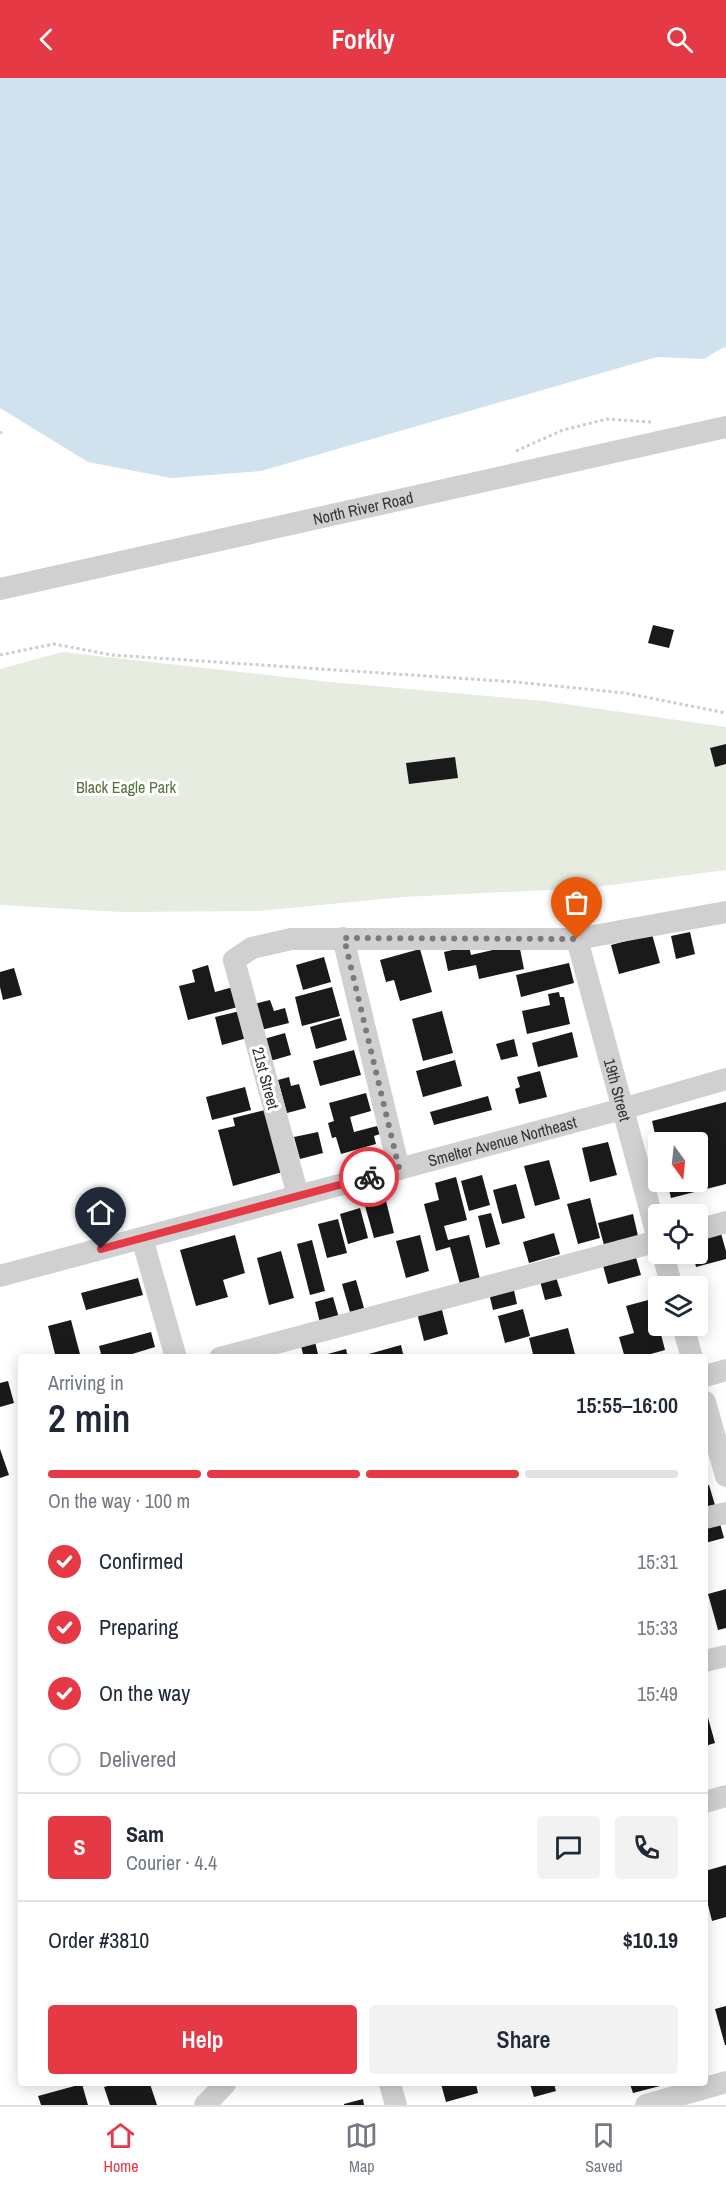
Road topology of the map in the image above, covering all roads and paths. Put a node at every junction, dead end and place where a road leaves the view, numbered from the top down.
1 (726, 428) edge
2 (0, 589) edge
3 (0, 655) edge
4 (726, 713) edge
5 (726, 912) edge
6 (344, 938) junction
7 (577, 939) junction
8 (726, 1079) edge
9 (622, 1109) junction
10 (399, 1168) junction
11 (298, 1196) junction
12 (648, 1204) edge
13 (726, 1222) edge
14 (708, 1227) edge
15 (142, 1238) junction
16 (648, 1243) edge
17 (0, 1276) edge
18 (686, 1336) edge
19 (175, 1354) edge
20 (235, 1354) edge
21 (691, 1354) edge
22 (726, 1370) edge
23 (708, 1375) edge
24 (708, 1413) edge
25 (726, 1476) edge
26 (726, 1513) edge
27 (708, 1517) edge
28 (726, 1656) edge
29 (708, 1660) edge
30 (726, 1796) edge
31 (708, 1801) edge
32 (726, 2082) edge
33 (223, 2086) edge
34 (391, 2086) edge
35 (205, 2105) edge
36 (396, 2105) edge
37 (646, 2105) edge

1 - 2 street, North River Road
3 - 4 path
5 - 7 street
6 - 7 street
6 - 10 street
6 - 11 street, 21st Street
7 - 9 street, 19th Street
8 - 9 street, Smelter Avenue Northeast
9 - 10 street, Smelter Avenue Northeast
9 - 12 street, 19th Street
10 - 11 street, Smelter Avenue Northeast
11 - 15 street, Smelter Avenue Northeast
13 - 14 street
15 - 17 street, Smelter Avenue Northeast
15 - 19 street
16 - 20 street
18 - 21 street
22 - 23 street
24 - 25 street
26 - 27 street
28 - 29 street
30 - 31 street
32 - 37 street
33 - 35 street
34 - 36 street

